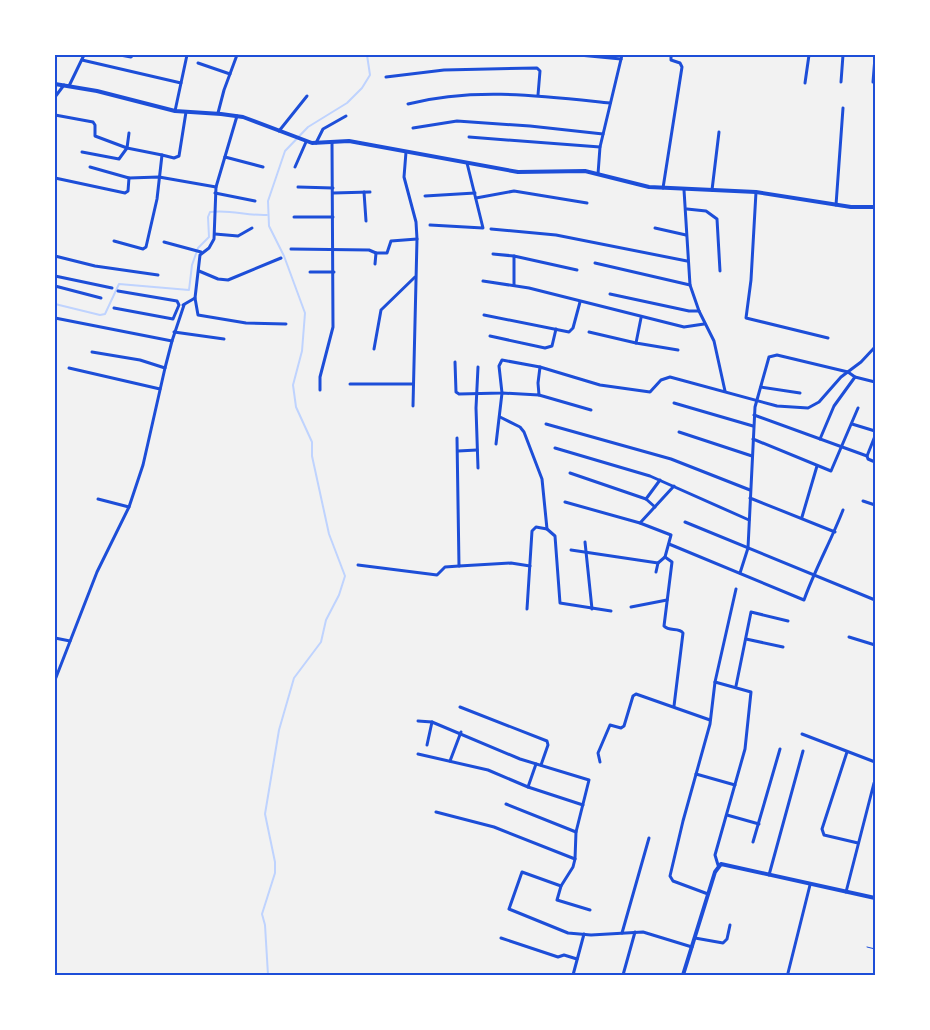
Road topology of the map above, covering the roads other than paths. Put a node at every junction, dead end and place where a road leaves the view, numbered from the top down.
1 (84, 55) edge
2 (120, 55) edge
3 (133, 55) edge
4 (187, 55) edge
5 (237, 55) edge
6 (579, 55) edge
7 (671, 55) edge
8 (809, 55) edge
9 (843, 55) edge
10 (622, 57) edge
11 (875, 57) edge
12 (82, 60) junction
13 (198, 63) dead end
14 (230, 74) junction
15 (386, 77) dead end
16 (841, 82) dead end
17 (873, 82) dead end
18 (181, 83) junction
19 (805, 83) dead end
20 (55, 84) edge
21 (66, 86) junction
22 (538, 95) junction
23 (307, 96) dead end
24 (55, 97) edge
25 (610, 103) junction
26 (408, 104) dead end
27 (843, 108) dead end
28 (175, 111) junction
29 (186, 112) junction
30 (218, 113) junction
31 (55, 115) edge
32 (237, 116) junction
33 (346, 116) dead end
34 (413, 128) dead end
35 (279, 131) junction
36 (719, 132) dead end
37 (129, 133) dead end
38 (603, 134) junction
39 (470, 137) dead end
40 (306, 142) junction
41 (332, 142) junction
42 (316, 143) junction
43 (600, 147) junction
44 (127, 148) junction
45 (82, 152) dead end
46 (406, 152) junction
47 (162, 155) junction
48 (225, 157) junction
49 (467, 163) junction
50 (90, 167) dead end
51 (263, 167) dead end
52 (295, 167) dead end
53 (598, 174) junction
54 (160, 177) junction
55 (55, 178) edge
56 (129, 178) junction
57 (216, 187) junction
58 (298, 188) dead end
59 (333, 188) junction
60 (663, 189) junction
61 (684, 190) junction
62 (712, 191) junction
63 (364, 192) junction
64 (370, 192) dead end
65 (756, 192) junction
66 (215, 193) junction
67 (333, 193) junction
68 (475, 193) junction
69 (425, 196) dead end
70 (476, 198) junction
71 (255, 201) dead end
72 (587, 203) dead end
73 (836, 205) junction
74 (875, 207) edge
75 (687, 210) junction
76 (294, 216) dead end
77 (333, 217) junction
78 (366, 221) dead end
79 (430, 225) dead end
80 (252, 228) dead end
81 (655, 228) dead end
82 (491, 229) dead end
83 (215, 234) junction
84 (686, 235) junction
85 (417, 239) junction
86 (114, 242) dead end
87 (164, 242) dead end
88 (291, 249) dead end
89 (334, 250) junction
90 (201, 252) junction
91 (376, 253) junction
92 (492, 254) dead end
93 (55, 256) edge
94 (514, 256) junction
95 (281, 258) dead end
96 (687, 261) junction
97 (595, 263) dead end
98 (375, 264) dead end
99 (577, 270) dead end
100 (720, 270) dead end
101 (199, 271) junction
102 (310, 272) dead end
103 (334, 272) junction
104 (158, 275) dead end
105 (55, 276) edge
106 (415, 277) junction
107 (484, 281) dead end
108 (514, 285) junction
109 (690, 285) junction
110 (55, 286) edge
111 (112, 288) dead end
112 (118, 291) dead end
113 (610, 294) dead end
114 (101, 298) dead end
115 (196, 298) junction
116 (580, 302) junction
117 (179, 305) junction
118 (184, 305) junction
119 (114, 308) dead end
120 (699, 311) junction
121 (484, 315) dead end
122 (55, 318) edge
123 (641, 318) junction
124 (286, 324) dead end
125 (704, 324) junction
126 (556, 329) junction
127 (174, 332) junction
128 (588, 332) dead end
129 (490, 336) dead end
130 (828, 338) dead end
131 (224, 340) dead end
132 (172, 341) junction
133 (636, 342) junction
134 (875, 347) edge
135 (374, 349) dead end
136 (678, 350) dead end
137 (92, 352) dead end
138 (456, 362) dead end
139 (478, 367) dead end
140 (540, 367) junction
141 (69, 368) dead end
142 (165, 368) junction
143 (848, 372) junction
144 (855, 377) junction
145 (875, 382) edge
146 (350, 384) dead end
147 (413, 384) junction
148 (761, 387) junction
149 (160, 389) junction
150 (320, 390) dead end
151 (725, 390) junction
152 (502, 393) junction
153 (800, 393) dead end
154 (477, 394) junction
155 (539, 395) junction
156 (756, 400) junction
157 (674, 403) dead end
158 (413, 406) dead end
159 (858, 408) dead end
160 (591, 410) dead end
161 (754, 415) junction
162 (500, 418) junction
163 (546, 424) dead end
164 (852, 424) junction
165 (753, 426) junction
166 (875, 431) edge
167 (679, 432) dead end
168 (875, 436) edge
169 (457, 438) dead end
170 (753, 439) junction
171 (820, 439) junction
172 (496, 444) dead end
173 (842, 447) junction
174 (555, 448) dead end
175 (477, 450) junction
176 (458, 451) junction
177 (752, 456) junction
178 (867, 456) junction
179 (875, 462) edge
180 (817, 466) junction
181 (478, 468) dead end
182 (570, 473) dead end
183 (660, 480) junction
184 (674, 486) junction
185 (750, 490) junction
186 (98, 498) dead end
187 (750, 498) junction
188 (646, 499) junction
189 (565, 502) dead end
190 (863, 502) dead end
191 (875, 505) edge
192 (129, 506) junction
193 (655, 507) junction
194 (843, 510) dead end
195 (802, 517) junction
196 (749, 520) junction
197 (685, 522) dead end
198 (640, 523) junction
199 (547, 529) junction
200 (835, 532) junction
201 (585, 542) dead end
202 (669, 544) junction
203 (748, 548) junction
204 (571, 550) dead end
205 (586, 551) junction
206 (666, 557) junction
207 (658, 563) junction
208 (358, 564) dead end
209 (459, 566) junction
210 (530, 566) junction
211 (656, 572) dead end
212 (740, 573) junction
213 (814, 574) junction
214 (736, 589) dead end
215 (667, 600) junction
216 (875, 600) edge
217 (631, 607) dead end
218 (592, 608) junction
219 (527, 609) dead end
220 (611, 610) dead end
221 (788, 621) dead end
222 (849, 637) dead end
223 (55, 638) edge
224 (746, 639) junction
225 (70, 641) junction
226 (875, 645) edge
227 (783, 648) dead end
228 (55, 680) edge
229 (715, 682) junction
230 (736, 686) junction
231 (674, 706) junction
232 (460, 707) dead end
233 (710, 720) junction
234 (418, 721) dead end
235 (432, 722) junction
236 (460, 732) junction
237 (802, 734) dead end
238 (427, 745) dead end
239 (780, 749) dead end
240 (803, 751) dead end
241 (847, 752) junction
242 (418, 754) dead end
243 (450, 761) junction
244 (600, 762) dead end
245 (875, 762) edge
246 (536, 764) junction
247 (541, 765) junction
248 (696, 774) junction
249 (874, 783) edge
250 (735, 785) junction
251 (528, 787) junction
252 (506, 804) dead end
253 (583, 805) junction
254 (436, 812) dead end
255 (726, 815) junction
256 (758, 824) junction
257 (576, 832) junction
258 (649, 838) dead end
259 (753, 842) dead end
260 (858, 843) junction
261 (575, 859) junction
262 (718, 865) junction
263 (769, 875) junction
264 (810, 885) junction
265 (561, 886) junction
266 (846, 892) junction
267 (708, 894) junction
268 (875, 898) edge
269 (590, 910) dead end
270 (730, 925) dead end
271 (635, 932) junction
272 (622, 933) junction
273 (584, 934) junction
274 (501, 938) dead end
275 (696, 938) junction
276 (693, 947) junction
277 (867, 947) dead end
278 (875, 950) edge
279 (577, 959) junction
280 (788, 973) dead end
281 (573, 975) edge
282 (623, 975) edge
283 (683, 975) edge

1 - 12 street
2 - 3 street
4 - 18 street
5 - 14 street
6 - 10 street
7 - 60 street
8 - 19 street
9 - 16 street
10 - 25 street
11 - 17 street
12 - 18 street
12 - 21 street
13 - 14 street
14 - 30 street
15 - 22 street
18 - 28 street
20 - 21 street
21 - 24 street
21 - 28 street
22 - 25 street
22 - 26 street
23 - 35 street
25 - 38 street
27 - 73 street
28 - 29 street
29 - 30 street
29 - 47 street
30 - 32 street
31 - 44 street
32 - 35 street
32 - 48 street
33 - 42 street
34 - 38 street
35 - 40 street
36 - 62 street
37 - 44 street
38 - 43 street
39 - 43 street
40 - 42 street
40 - 52 street
41 - 42 street
41 - 46 street
41 - 59 street
43 - 53 street
44 - 45 street
44 - 47 street
46 - 49 street
46 - 85 street
47 - 54 street
48 - 51 street
48 - 57 street
49 - 53 street
49 - 68 street
50 - 56 street
53 - 60 street
54 - 56 street
54 - 57 street
54 - 86 street
55 - 56 street
57 - 66 street
58 - 59 street
59 - 67 street
60 - 61 street
61 - 62 street
61 - 75 street
62 - 65 street
63 - 64 street
63 - 67 street
63 - 78 street
65 - 73 street
65 - 130 street
66 - 71 street
66 - 83 street
67 - 77 street
68 - 69 street
68 - 70 street
70 - 72 street
70 - 79 street
73 - 74 street
75 - 84 street
75 - 100 street
76 - 77 street
77 - 89 street
80 - 83 street
81 - 84 street
82 - 96 street
83 - 90 street
84 - 96 street
85 - 91 street
85 - 106 street
87 - 90 street
88 - 89 street
89 - 91 street
89 - 103 street
90 - 101 street
91 - 98 street
92 - 94 street
93 - 104 street
94 - 99 street
94 - 108 street
95 - 101 street
96 - 109 street
97 - 109 street
101 - 115 street
102 - 103 street
103 - 150 street
105 - 111 street
106 - 135 street
106 - 147 street
107 - 108 street
108 - 116 street
109 - 120 street
110 - 114 street
112 - 117 street
113 - 120 street
115 - 118 street
115 - 124 street
116 - 123 street
116 - 126 street
117 - 118 street
117 - 119 street
118 - 127 street
120 - 125 street
121 - 126 street
122 - 132 street
123 - 125 street
123 - 133 street
125 - 151 street
126 - 129 street
127 - 131 street
127 - 132 street
128 - 133 street
132 - 142 street
133 - 136 street
134 - 143 street
137 - 142 street
138 - 154 street
139 - 154 street
140 - 151 street
140 - 152 street
140 - 155 street
141 - 149 street
142 - 149 street
143 - 144 street
143 - 148 street
143 - 156 street
144 - 145 street
144 - 171 street
146 - 147 street
147 - 158 street
148 - 153 street
148 - 156 street
149 - 192 street
151 - 156 street
152 - 154 street
152 - 155 street
152 - 162 street
154 - 175 street
155 - 160 street
156 - 161 street
157 - 165 street
159 - 164 street
161 - 165 street
161 - 171 street
162 - 172 street
162 - 199 street
163 - 185 street
164 - 166 street
164 - 173 street
165 - 170 street
167 - 177 street
168 - 178 street
169 - 176 street
170 - 177 street
170 - 180 street
171 - 173 street
173 - 178 street
173 - 180 street
174 - 183 street
175 - 176 street
175 - 181 street
176 - 209 street
177 - 185 street
178 - 179 street
180 - 195 street
182 - 188 street
183 - 184 street
183 - 188 street
184 - 193 street
184 - 196 street
185 - 187 street
186 - 192 street
187 - 195 street
187 - 196 street
188 - 193 street
189 - 198 street
190 - 191 street
192 - 225 street
193 - 198 street
194 - 200 street
195 - 200 street
196 - 203 street
197 - 203 street
198 - 202 street
199 - 210 street
199 - 218 street
200 - 213 street
201 - 205 street
202 - 206 street
202 - 212 street
203 - 212 street
203 - 213 street
204 - 205 street
205 - 207 street
205 - 218 street
206 - 207 street
206 - 215 street
207 - 211 street
208 - 209 street
209 - 210 street
210 - 219 street
212 - 213 street
213 - 216 street
214 - 229 street
215 - 217 street
215 - 231 street
218 - 220 street
221 - 224 street
222 - 226 street
223 - 225 street
224 - 227 street
224 - 230 street
225 - 228 street
229 - 230 street
229 - 233 street
230 - 250 street
231 - 233 street
231 - 244 street
232 - 247 street
233 - 248 street
234 - 235 street
235 - 236 street
235 - 238 street
236 - 243 street
236 - 246 street
237 - 241 street
239 - 256 street
240 - 263 street
241 - 245 street
241 - 260 street
242 - 243 street
243 - 251 street
246 - 247 street
246 - 251 street
247 - 253 street
248 - 250 street
248 - 267 street
249 - 260 street
250 - 255 street
251 - 253 street
252 - 257 street
253 - 257 street
254 - 261 street
255 - 256 street
255 - 262 street
256 - 259 street
257 - 261 street
258 - 272 street
260 - 266 street
261 - 265 street
262 - 263 street
262 - 267 street
263 - 264 street
264 - 266 street
264 - 280 street
265 - 269 street
265 - 273 street
266 - 268 street
267 - 275 street
270 - 275 street
271 - 272 street
271 - 276 street
271 - 282 street
272 - 273 street
273 - 279 street
274 - 279 street
275 - 276 street
276 - 283 street
277 - 278 lane
279 - 281 street

